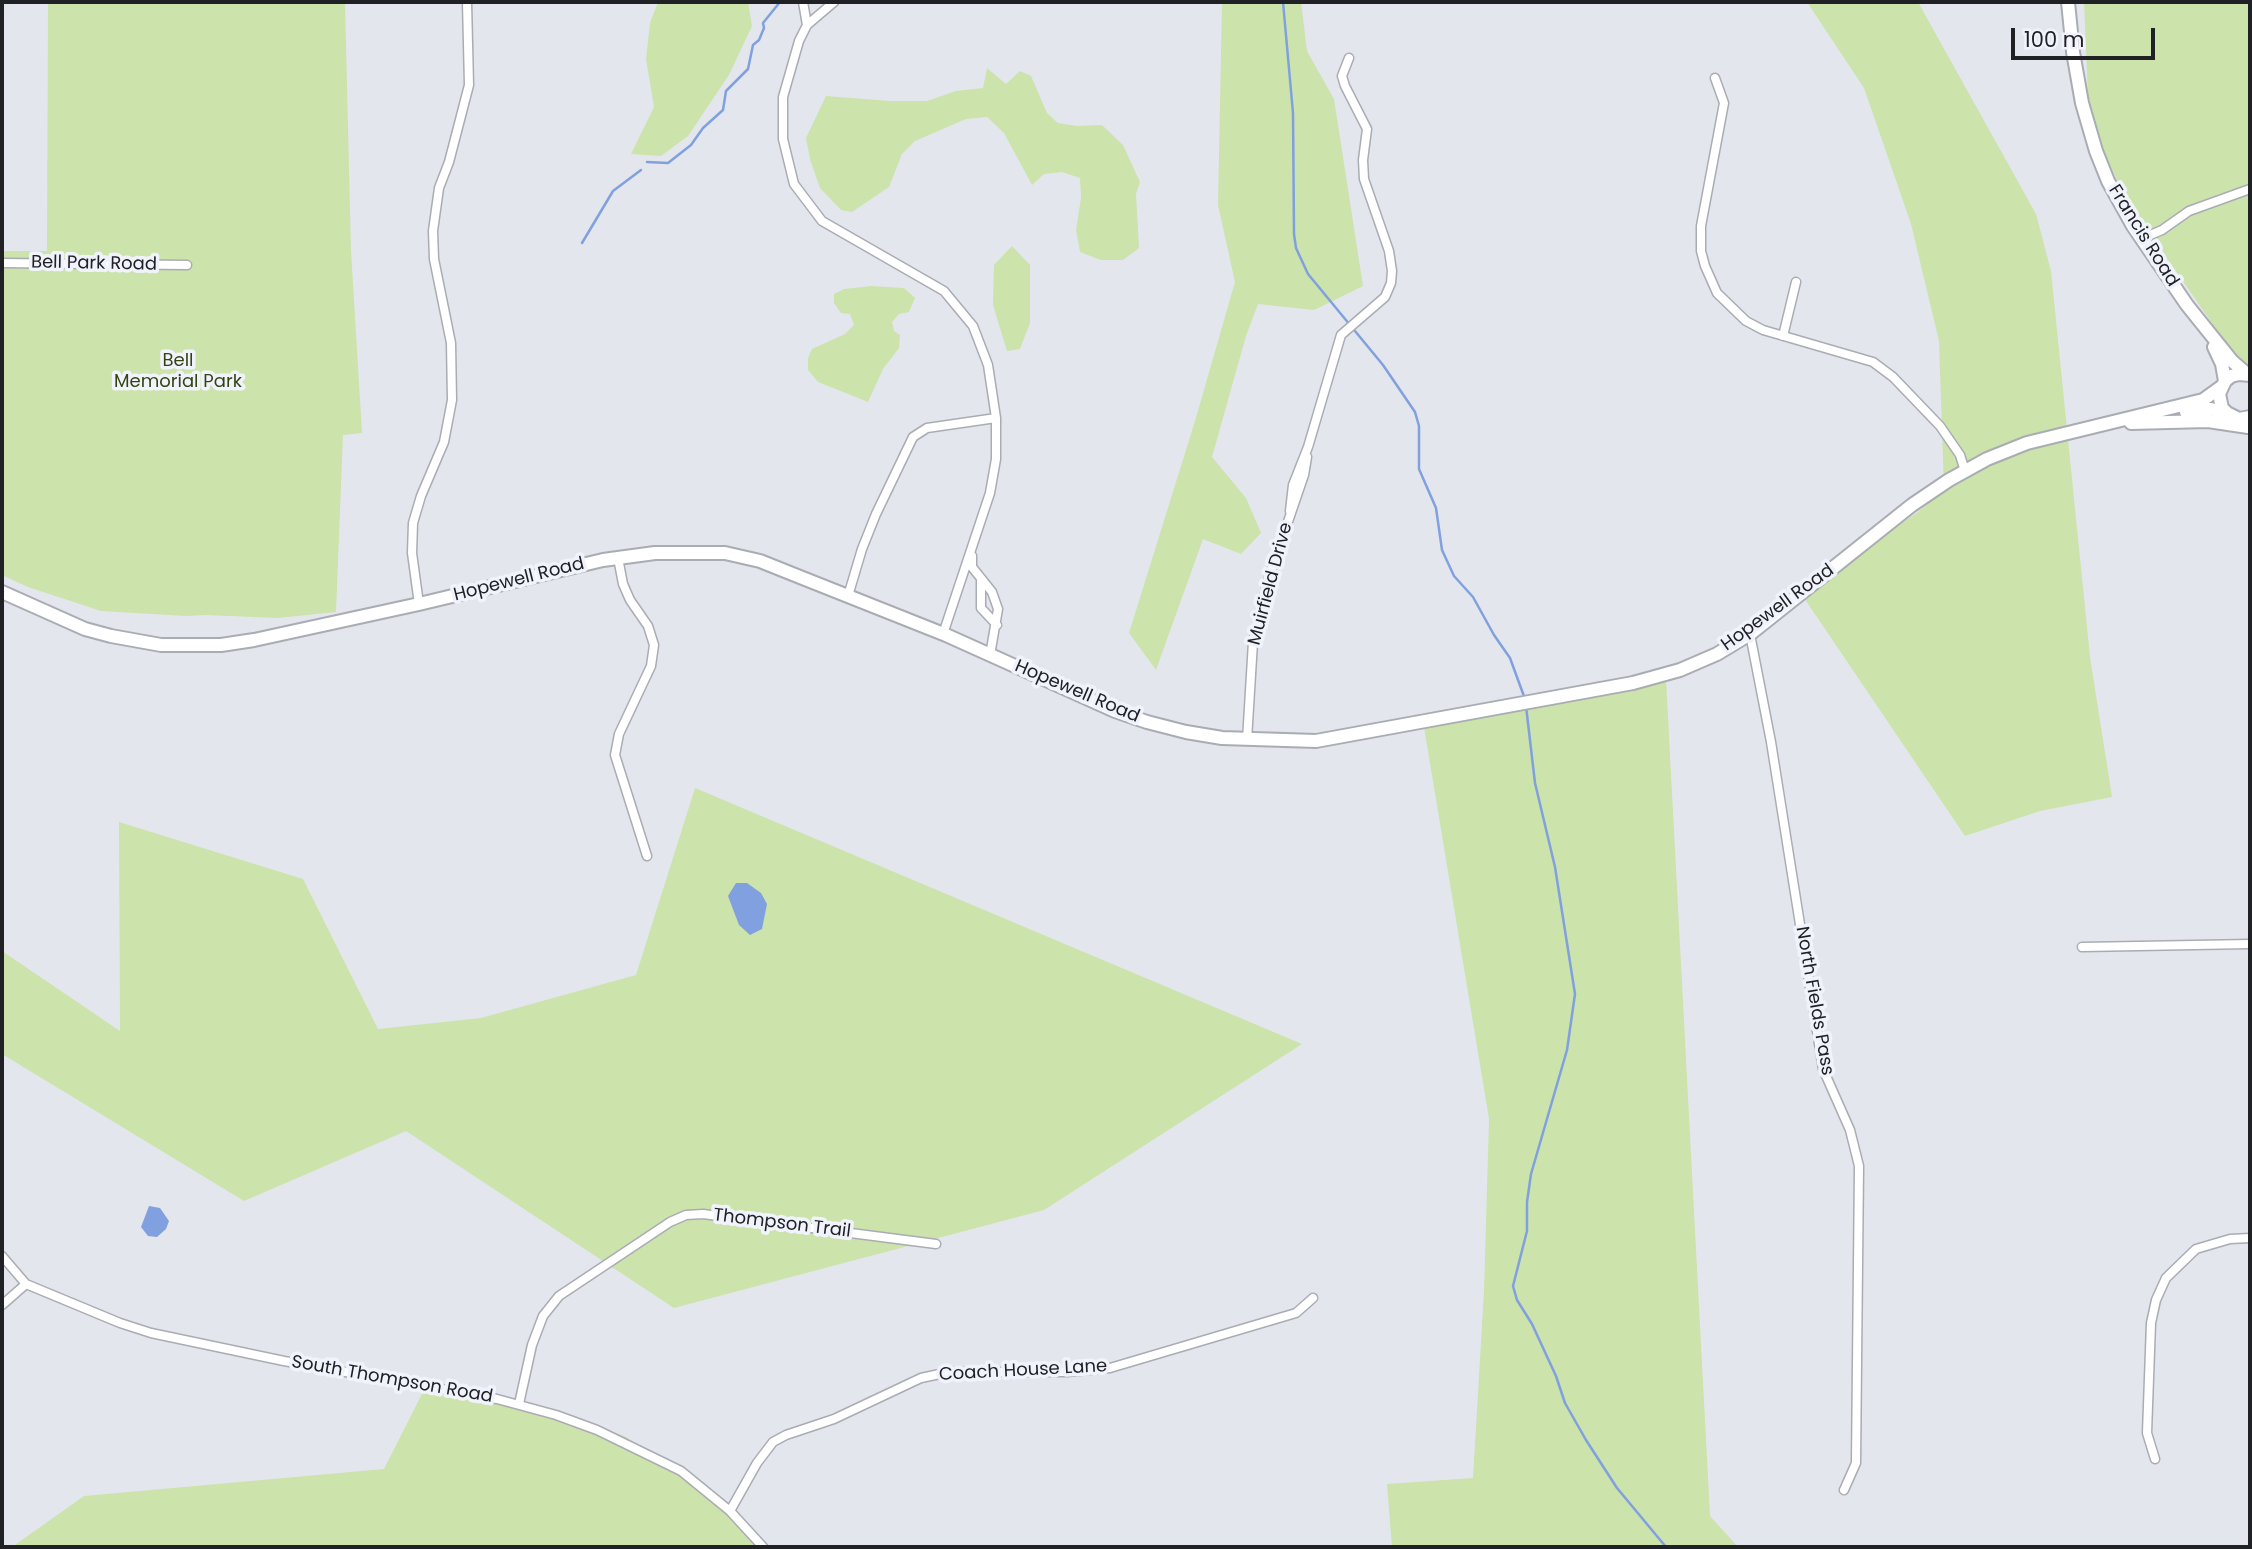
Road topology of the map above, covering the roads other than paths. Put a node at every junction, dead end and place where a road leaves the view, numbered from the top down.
1 (467, 2) edge
2 (803, 2) edge
3 (834, 2) edge
4 (2068, 2) edge
5 (807, 25) junction
6 (1349, 58) dead end
7 (1715, 78) dead end
8 (2250, 189) edge
9 (2141, 240) junction
10 (2, 263) edge
11 (187, 265) dead end
12 (1796, 282) dead end
13 (2187, 306) junction
14 (1783, 336) junction
15 (2248, 375) edge
16 (2223, 384) junction
17 (996, 418) junction
18 (2243, 421) edge
19 (2112, 423) junction
20 (2130, 423) junction
21 (1965, 471) junction
22 (973, 546) junction
23 (618, 558) junction
24 (981, 581) junction
25 (2, 593) edge
26 (848, 596) junction
27 (419, 604) junction
28 (997, 625) junction
29 (943, 634) junction
30 (1750, 634) junction
31 (990, 655) junction
32 (1247, 740) junction
33 (647, 856) dead end
34 (2250, 944) edge
35 (2082, 947) dead end
36 (2250, 1238) edge
37 (936, 1244) dead end
38 (2, 1256) edge
39 (26, 1284) junction
40 (1313, 1297) dead end
41 (2, 1305) edge
42 (519, 1404) junction
43 (2155, 1459) dead end
44 (1844, 1490) dead end
45 (730, 1511) junction
46 (763, 1547) edge

1 - 27 street
2 - 5 street
3 - 5 street
4 - 9 street, Francis Road
5 - 17 street
6 - 32 street, Muirfield Drive
7 - 14 street
8 - 9 street
9 - 13 street, Francis Road
10 - 11 street, Bell Park Road
12 - 14 street
13 - 15 street, Francis Road
13 - 16 street, Francis Road
14 - 21 street
15 - 16 street, Hopewell Road
16 - 18 street, Francis Road
16 - 19 street, Hopewell Road
17 - 22 street
17 - 26 street
18 - 20 street
18 - 20 street, Hopewell Road
19 - 20 street, Hopewell Road
19 - 21 street, Hopewell Road
21 - 30 street, Hopewell Road
22 - 24 street
22 - 29 street
23 - 26 street, Hopewell Road
23 - 27 street, Hopewell Road
23 - 33 street
24 - 28 street
24 - 28 street
25 - 27 street, Hopewell Road
26 - 29 street, Hopewell Road
28 - 31 street
29 - 31 street, Hopewell Road
30 - 32 street, Hopewell Road
30 - 44 street, North Fields Pass
31 - 32 street, Hopewell Road
34 - 35 street
36 - 43 street
37 - 42 street, Thompson Trail
38 - 39 street, South Thompson Road
39 - 41 street
39 - 42 street, South Thompson Road
40 - 45 street, Coach House Lane
42 - 45 street, South Thompson Road
45 - 46 street, South Thompson Road

